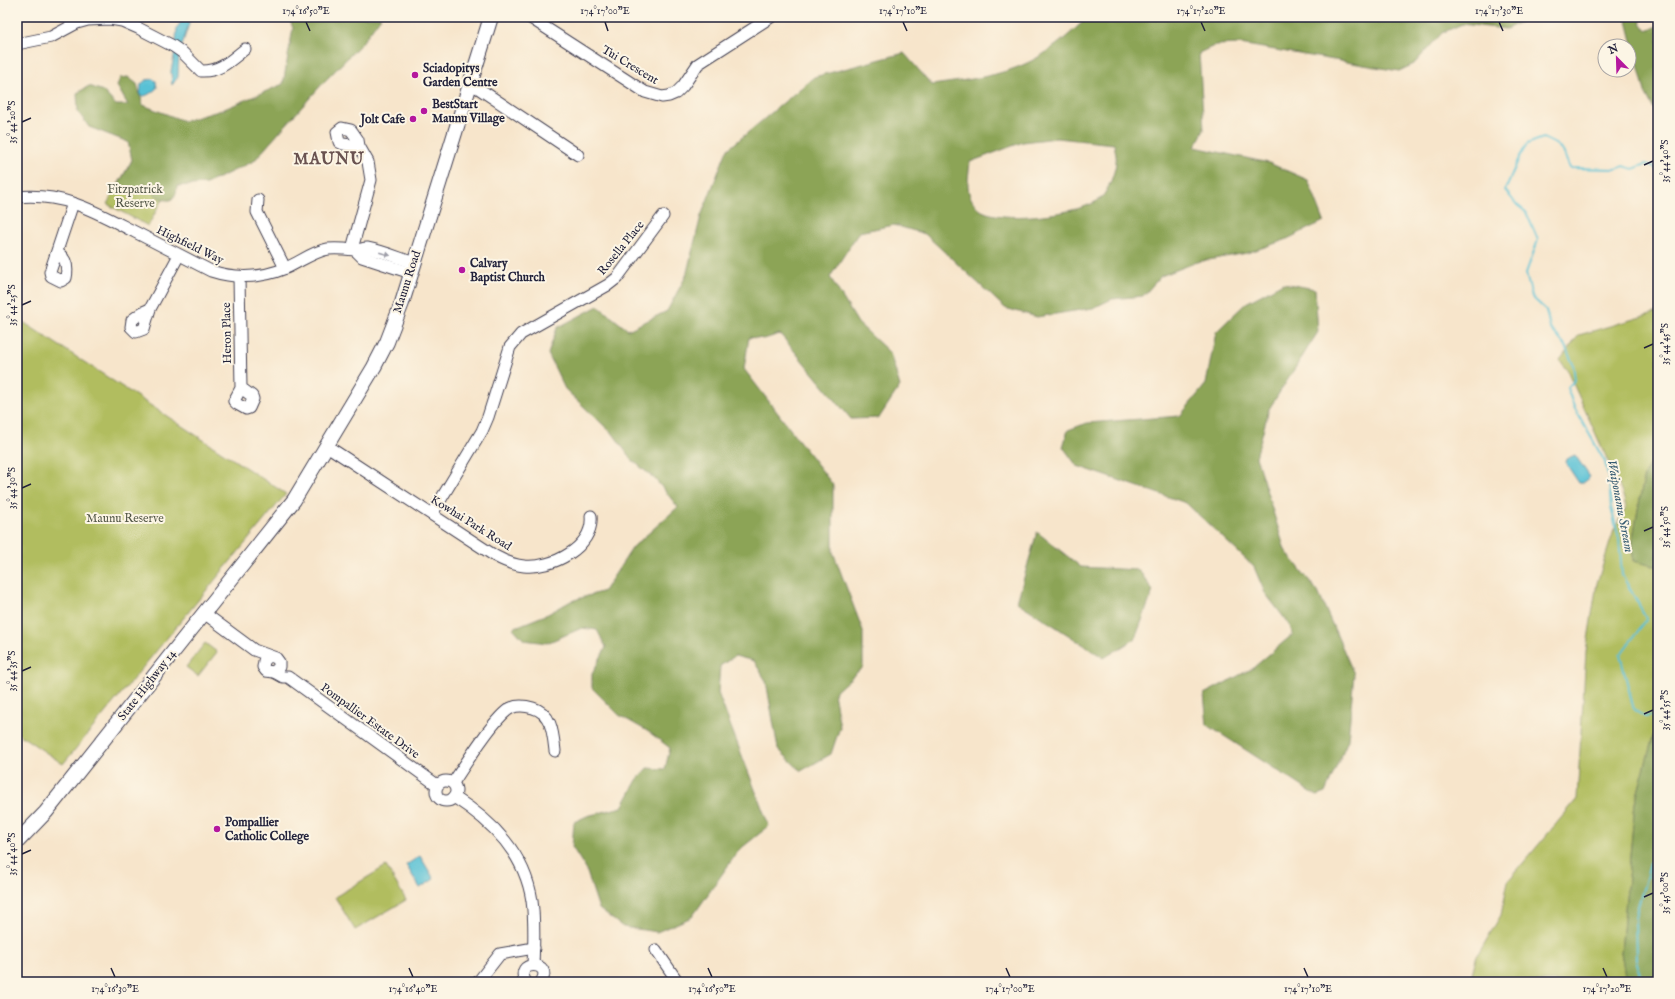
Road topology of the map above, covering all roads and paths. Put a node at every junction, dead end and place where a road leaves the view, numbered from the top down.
1 (491, 17) edge
2 (529, 17) edge
3 (771, 17) edge
4 (17, 44) edge
5 (245, 49) dead end
6 (470, 84) junction
7 (358, 146) dead end
8 (578, 155) dead end
9 (17, 197) edge
10 (258, 200) dead end
11 (73, 203) junction
12 (663, 216) dead end
13 (354, 250) junction
14 (58, 253) dead end
15 (179, 255) junction
16 (286, 268) junction
17 (412, 268) junction
18 (239, 278) junction
19 (150, 309) dead end
20 (241, 388) dead end
21 (327, 446) junction
22 (432, 514) junction
23 (591, 516) dead end
24 (275, 526) joint
25 (204, 613) junction
26 (556, 751) dead end
27 (452, 783) junction
28 (437, 785) junction
29 (454, 797) junction
30 (17, 842) edge
31 (534, 948) junction
32 (656, 950) dead end
33 (533, 965) junction
34 (478, 982) edge
35 (526, 982) edge
36 (541, 982) edge
37 (678, 982) edge

1 - 6 main road, Maunu Road
2 - 3 street, Tui Crescent
4 - 5 street
6 - 8 street
6 - 17 main road, Maunu Road
7 - 13 street
9 - 11 street, Highfield Way
10 - 16 street
11 - 14 street
11 - 15 street, Highfield Way
12 - 22 street, Rosella Place
13 - 16 street, Highfield Way
13 - 17 street
15 - 18 street, Highfield Way
15 - 19 street
16 - 18 street, Highfield Way
17 - 21 main road, Maunu Road
18 - 20 street, Heron Place
21 - 22 street, Kowhai Park Road
21 - 24 main road, Maunu Road
22 - 23 street, Kowhai Park Road
24 - 25 main road, State Highway 14
25 - 28 street, Pompallier Estate Drive
25 - 30 main road, State Highway 14
26 - 27 street
27 - 28 street
27 - 29 street
28 - 29 street, Pompallier Estate Drive
29 - 31 street
31 - 33 street
31 - 34 street
32 - 37 street
33 - 35 street
33 - 36 street

